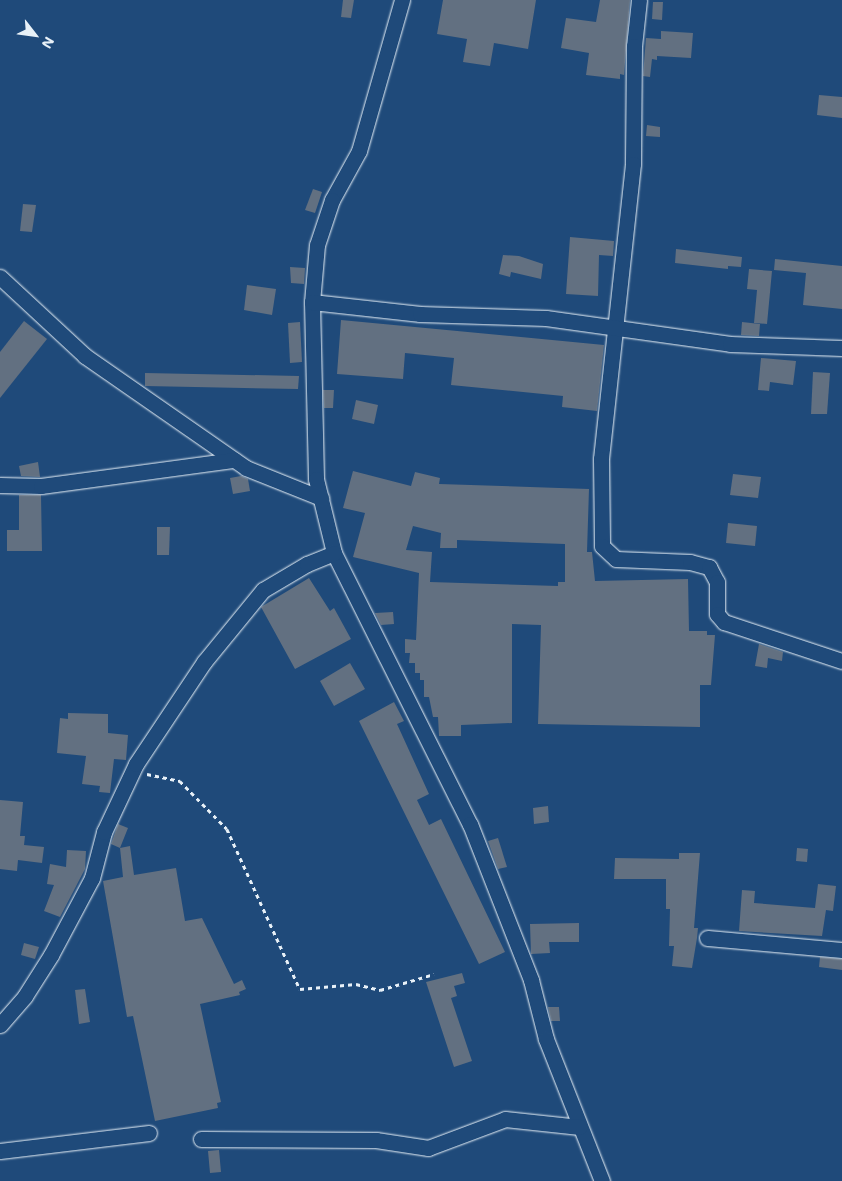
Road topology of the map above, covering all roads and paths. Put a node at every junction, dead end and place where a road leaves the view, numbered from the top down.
1 (402, 0) edge
2 (639, 0) edge
3 (0, 277) edge
4 (312, 302) junction
5 (615, 327) junction
6 (842, 348) edge
7 (234, 460) junction
8 (0, 485) edge
9 (321, 498) junction
10 (334, 553) junction
11 (842, 661) edge
12 (133, 771) junction
13 (707, 938) dead end
14 (842, 950) edge
15 (434, 974) dead end
16 (0, 1025) edge
17 (580, 1127) junction
18 (149, 1133) dead end
19 (201, 1139) dead end
20 (0, 1151) edge
21 (602, 1181) edge

1 - 4 street
2 - 5 street
3 - 7 street
4 - 5 street
4 - 9 street
5 - 6 street
5 - 11 street
7 - 8 street
7 - 9 street
9 - 10 street
10 - 12 street
10 - 17 street
12 - 15 path
12 - 16 street
13 - 14 street
17 - 19 street
17 - 21 street
18 - 20 street

